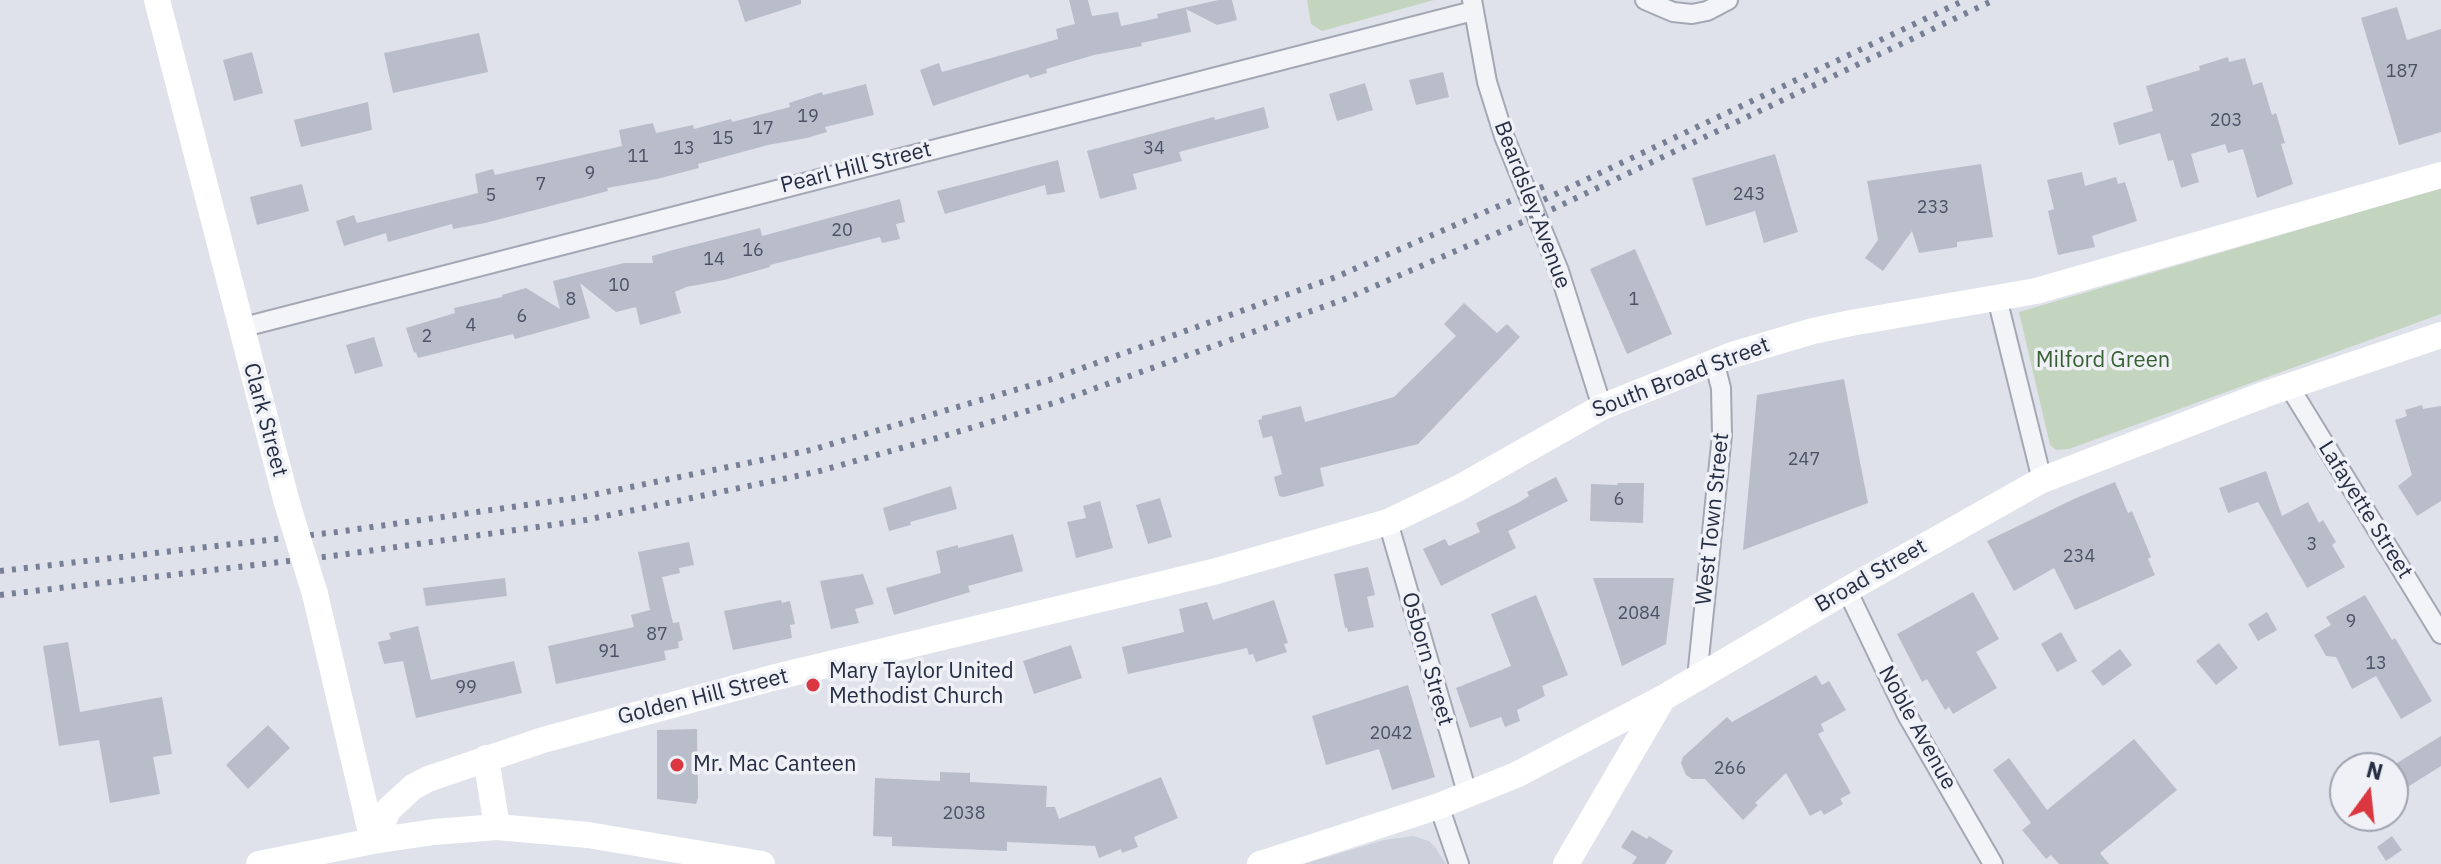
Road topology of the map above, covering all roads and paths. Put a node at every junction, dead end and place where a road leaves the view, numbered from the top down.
1 (157, 0) edge
2 (1645, 0) edge
3 (1728, 0) edge
4 (1473, 6) edge
5 (2441, 175) edge
6 (1997, 298) junction
7 (240, 328) junction
8 (2441, 335) edge
9 (1714, 361) junction
10 (2289, 386) junction
11 (1602, 407) junction
12 (2042, 480) junction
13 (1388, 522) junction
14 (1847, 590) junction
15 (2441, 634) edge
16 (1697, 678) junction
17 (1663, 698) junction
18 (486, 758) junction
19 (1468, 796) junction
20 (1439, 806) junction
21 (497, 827) junction
22 (373, 841) junction
23 (259, 864) edge
24 (762, 864) edge
25 (1260, 864) edge
26 (1459, 864) edge
27 (1566, 864) edge
28 (1993, 864) edge

1 - 7 main road, Clark Street
2 - 3 street
4 - 7 street, Pearl Hill Street
4 - 11 street, Beardsley Avenue
5 - 6 main road
6 - 9 main road, South Broad Street
6 - 12 street
7 - 22 main road, Clark Street, bridge
8 - 10 main road
9 - 11 main road, South Broad Street
9 - 16 street, West Town Street
10 - 12 main road, Broad Street
10 - 15 street, Lafayette Street
11 - 13 main road, South Broad Street
12 - 14 main road, Broad Street
13 - 18 main road, Golden Hill Street
13 - 19 street, Osborn Street
14 - 16 main road, Broad Street
14 - 28 street, Noble Avenue
16 - 17 main road, Broad Street
17 - 19 main road, Broad Street
17 - 27 main road
18 - 21 main road
18 - 22 main road, Golden Hill Street
19 - 20 main road, Broad Street
20 - 25 main road, Broad Street
20 - 26 street
21 - 22 main road
21 - 24 main road
22 - 23 main road

